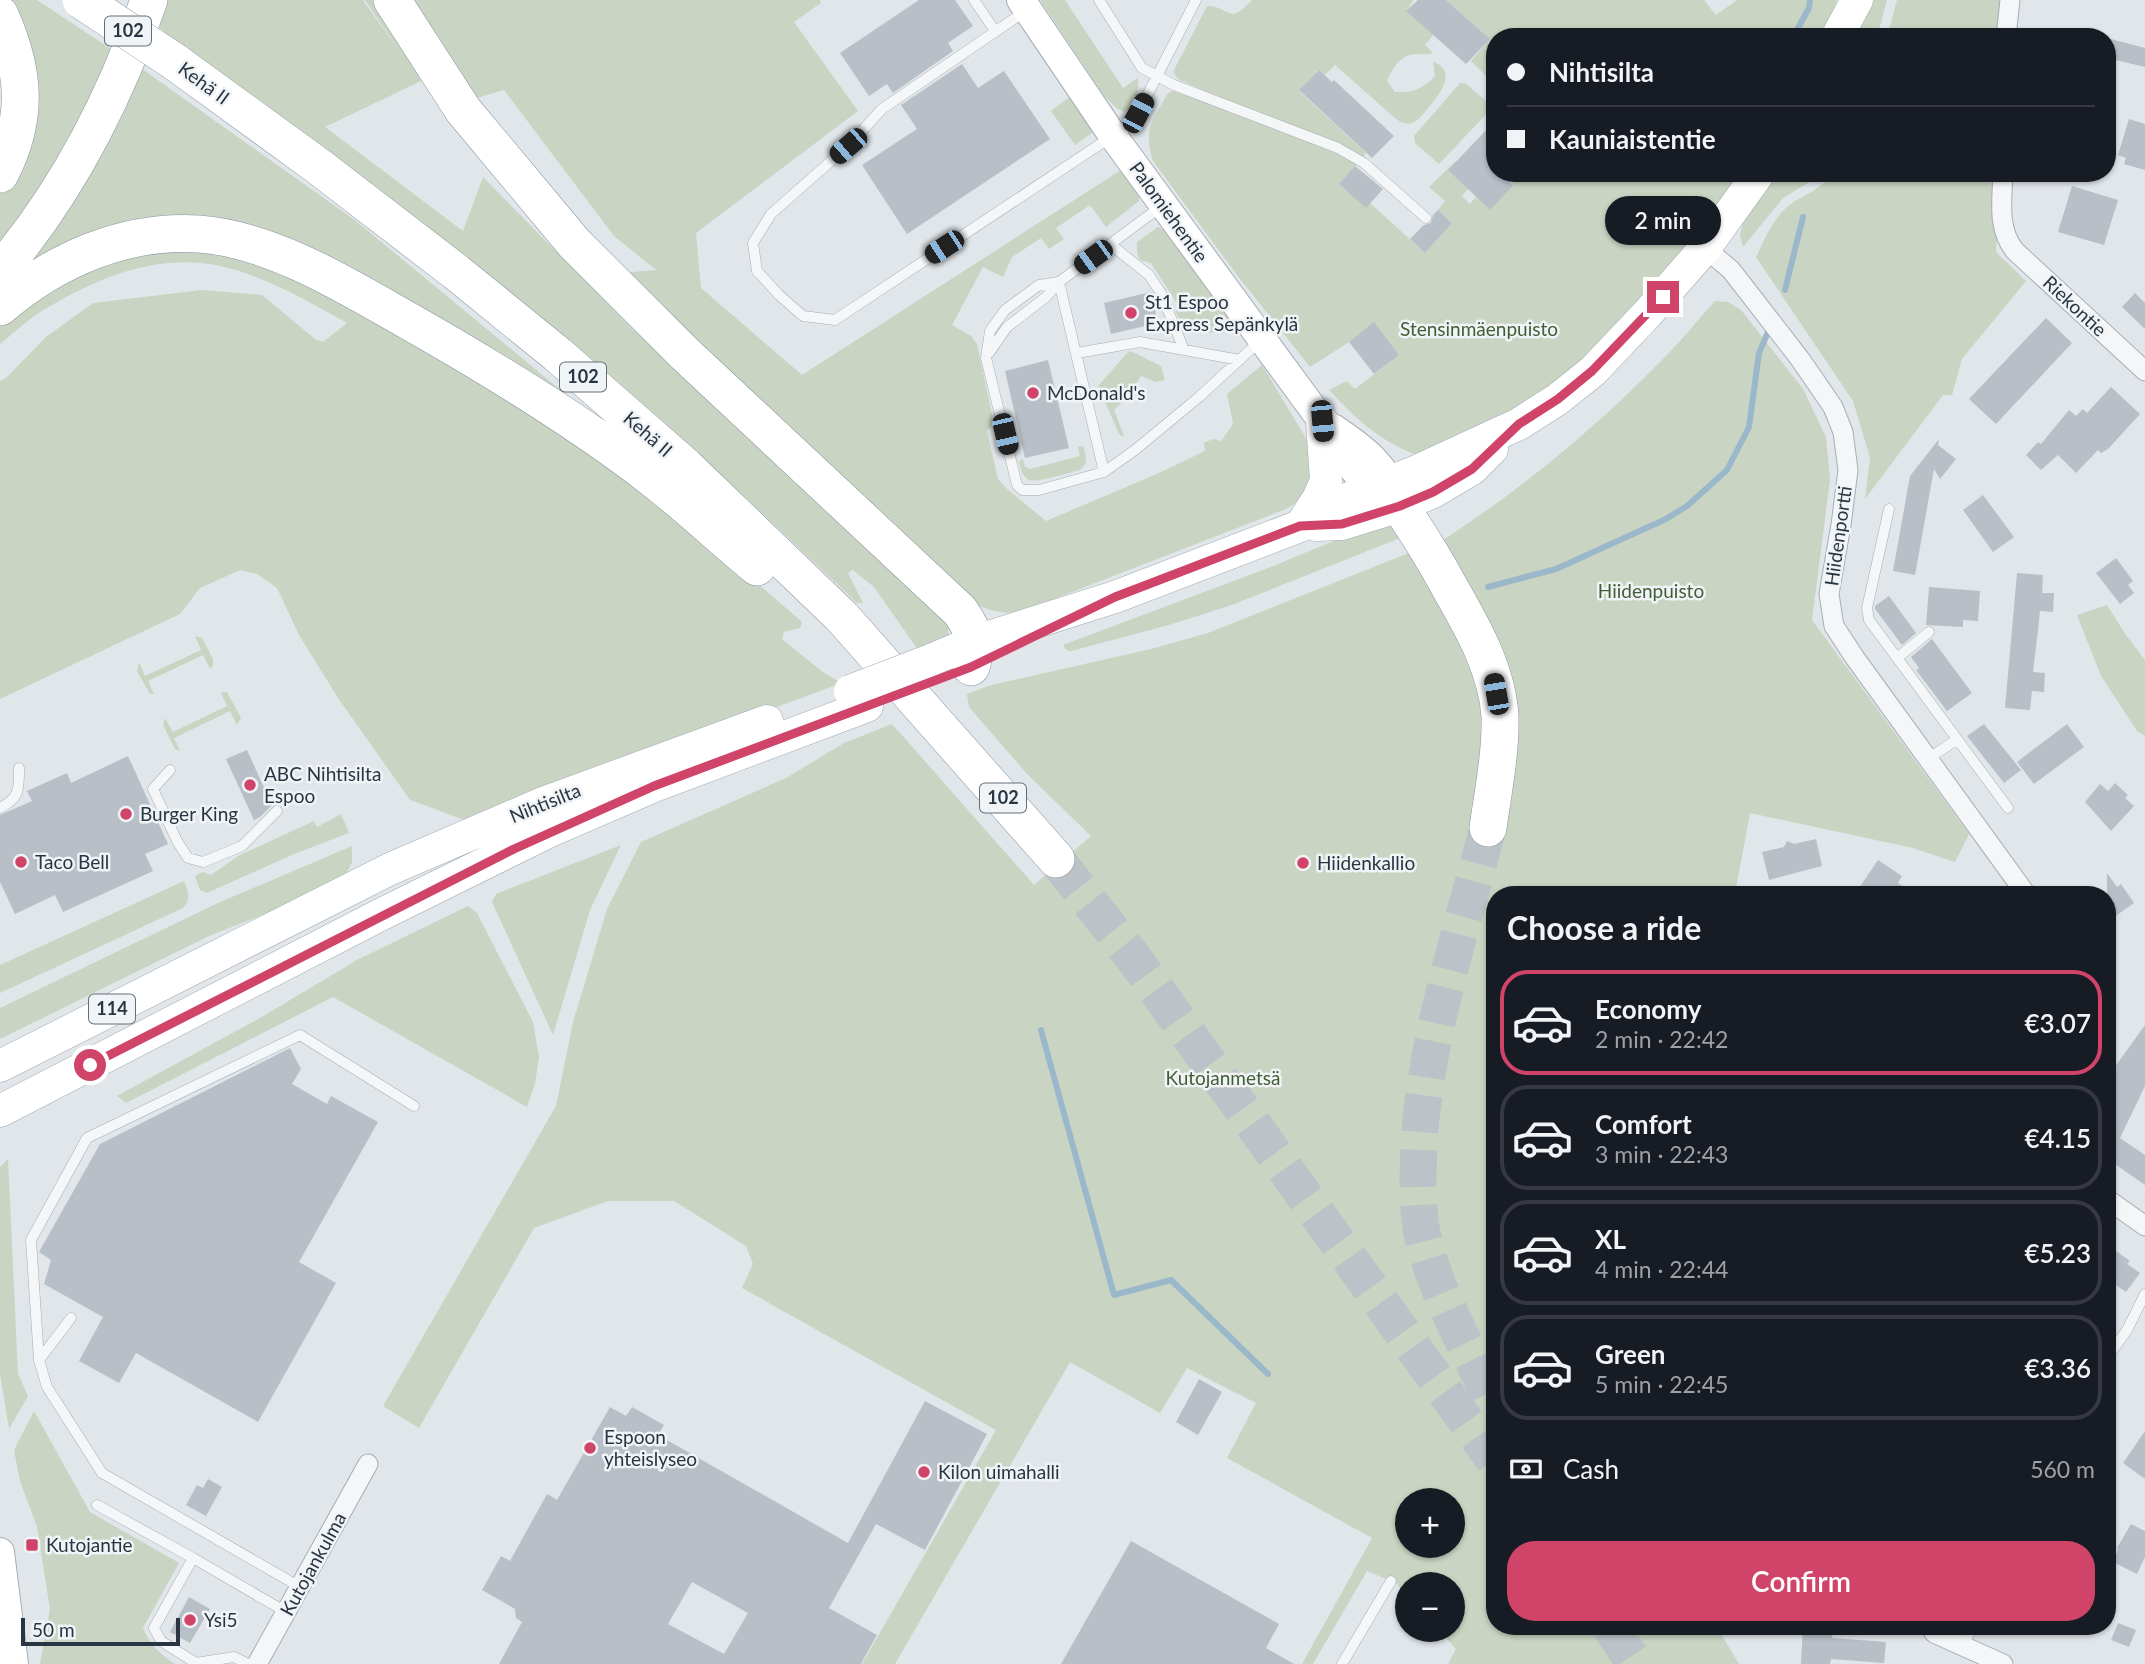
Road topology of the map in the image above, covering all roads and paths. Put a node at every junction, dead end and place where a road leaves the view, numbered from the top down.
1 (81, 0) edge
2 (149, 0) edge
3 (391, 0) edge
4 (974, 0) edge
5 (1099, 0) edge
6 (1196, 0) edge
7 (1857, 0) edge
8 (2010, 0) edge
9 (1024, 5) edge
10 (0, 15) edge
11 (1842, 28) edge
12 (2007, 28) edge
13 (995, 31) junction
14 (1158, 76) junction
15 (1113, 136) junction
16 (0, 174) edge
17 (1753, 182) edge
18 (2003, 182) edge
19 (1163, 205) junction
20 (1426, 218) dead end
21 (1110, 244) junction
22 (1706, 248) junction
23 (0, 271) edge
24 (1059, 282) junction
25 (0, 307) edge
26 (1261, 340) junction
27 (1184, 350) junction
28 (1077, 353) junction
29 (1240, 360) junction
30 (2145, 371) edge
31 (1322, 421) junction
32 (1104, 472) junction
33 (1387, 492) junction
34 (1889, 509) dead end
35 (1300, 526) junction
36 (1929, 632) dead end
37 (1897, 658) junction
38 (956, 661) junction
39 (859, 698) junction
40 (951, 738) junction
41 (1956, 740) junction
42 (1928, 759) junction
43 (19, 768) dead end
44 (170, 770) dead end
45 (0, 808) edge
46 (2008, 808) dead end
47 (276, 811) dead end
48 (1488, 828) tunnel mouth
49 (1056, 859) tunnel mouth
50 (2020, 886) edge
51 (0, 1066) edge
52 (414, 1106) dead end
53 (0, 1111) edge
54 (2116, 1205) edge
55 (2145, 1226) edge
56 (2145, 1294) edge
57 (71, 1318) dead end
58 (2116, 1344) edge
59 (39, 1360) junction
60 (368, 1464) dead end
61 (97, 1505) dead end
62 (0, 1552) edge
63 (193, 1558) junction
64 (1391, 1581) dead end
65 (300, 1587) junction
66 (286, 1612) junction
67 (1939, 1635) edge
68 (1968, 1635) edge
69 (1964, 1646) junction
70 (1991, 1662) edge
71 (14, 1664) edge
72 (248, 1664) edge
73 (257, 1664) edge
74 (1342, 1664) edge

1 - 40 highway, Kehä II / 102, bridge
2 - 23 highway
3 - 38 highway
4 - 13 lane
5 - 14 lane
6 - 14 lane
7 - 11 main road
8 - 12 street
9 - 13 lane
9 - 15 street, Palomiehentie
10 - 16 highway
13 - 15 lane
14 - 15 lane
14 - 20 lane
15 - 19 street, Palomiehentie
17 - 22 main road, 114
18 - 30 street, Riekontie
19 - 21 lane
19 - 26 street, Palomiehentie
21 - 24 lane
21 - 27 lane
22 - 33 main road, 114
22 - 42 street, Hiidenportti
24 - 28 lane
24 - 32 lane
25 - 40 highway
26 - 29 lane
26 - 31 street, Palomiehentie
27 - 28 lane
27 - 29 lane
28 - 32 lane
29 - 32 lane
31 - 33 street, Palomiehentie
31 - 35 main road
33 - 35 main road, Nihtisilta / 114
33 - 48 highway
34 - 37 lane
35 - 38 main road, Nihtisilta / 114
36 - 37 lane
37 - 41 lane
38 - 39 main road, Nihtisilta / 114, bridge
39 - 51 main road, Nihtisilta / 114
39 - 53 main road, Nihtisilta / 114
40 - 49 highway, Kehä II / 102
41 - 42 lane
41 - 46 lane
42 - 50 street, Hiidenportti
43 - 45 lane
44 - 47 lane
52 - 59 lane
54 - 55 street
56 - 58 lane
57 - 59 lane
59 - 65 lane
60 - 65 street, Kutojankulma
61 - 63 lane
62 - 71 street
63 - 66 lane
63 - 72 lane
64 - 74 lane
65 - 66 street, Kutojankulma
66 - 73 street, Kutojankulma
67 - 69 street
68 - 69 lane
69 - 70 street

